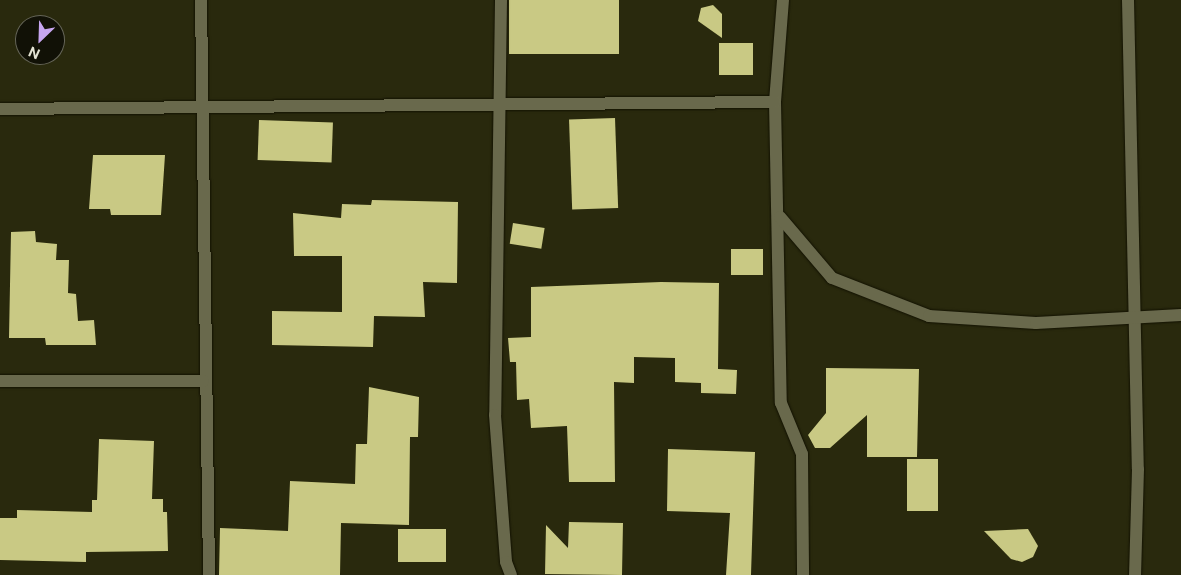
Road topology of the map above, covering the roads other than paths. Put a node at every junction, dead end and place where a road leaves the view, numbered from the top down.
1 (201, 0) edge
2 (502, 0) edge
3 (783, 0) edge
4 (1128, 0) edge
5 (499, 102) junction
6 (775, 102) junction
7 (202, 105) junction
8 (0, 109) edge
9 (780, 216) junction
10 (1135, 315) junction
11 (1181, 315) edge
12 (0, 381) edge
13 (203, 381) junction
14 (209, 575) edge
15 (511, 575) edge
16 (803, 575) edge
17 (1135, 575) edge

1 - 7 street
2 - 5 street
3 - 6 street
4 - 10 street
5 - 6 street
5 - 7 street
5 - 15 street
6 - 9 street
7 - 8 street
7 - 13 street
9 - 10 street
9 - 16 street
10 - 11 street
10 - 17 street
12 - 13 street
13 - 14 street

